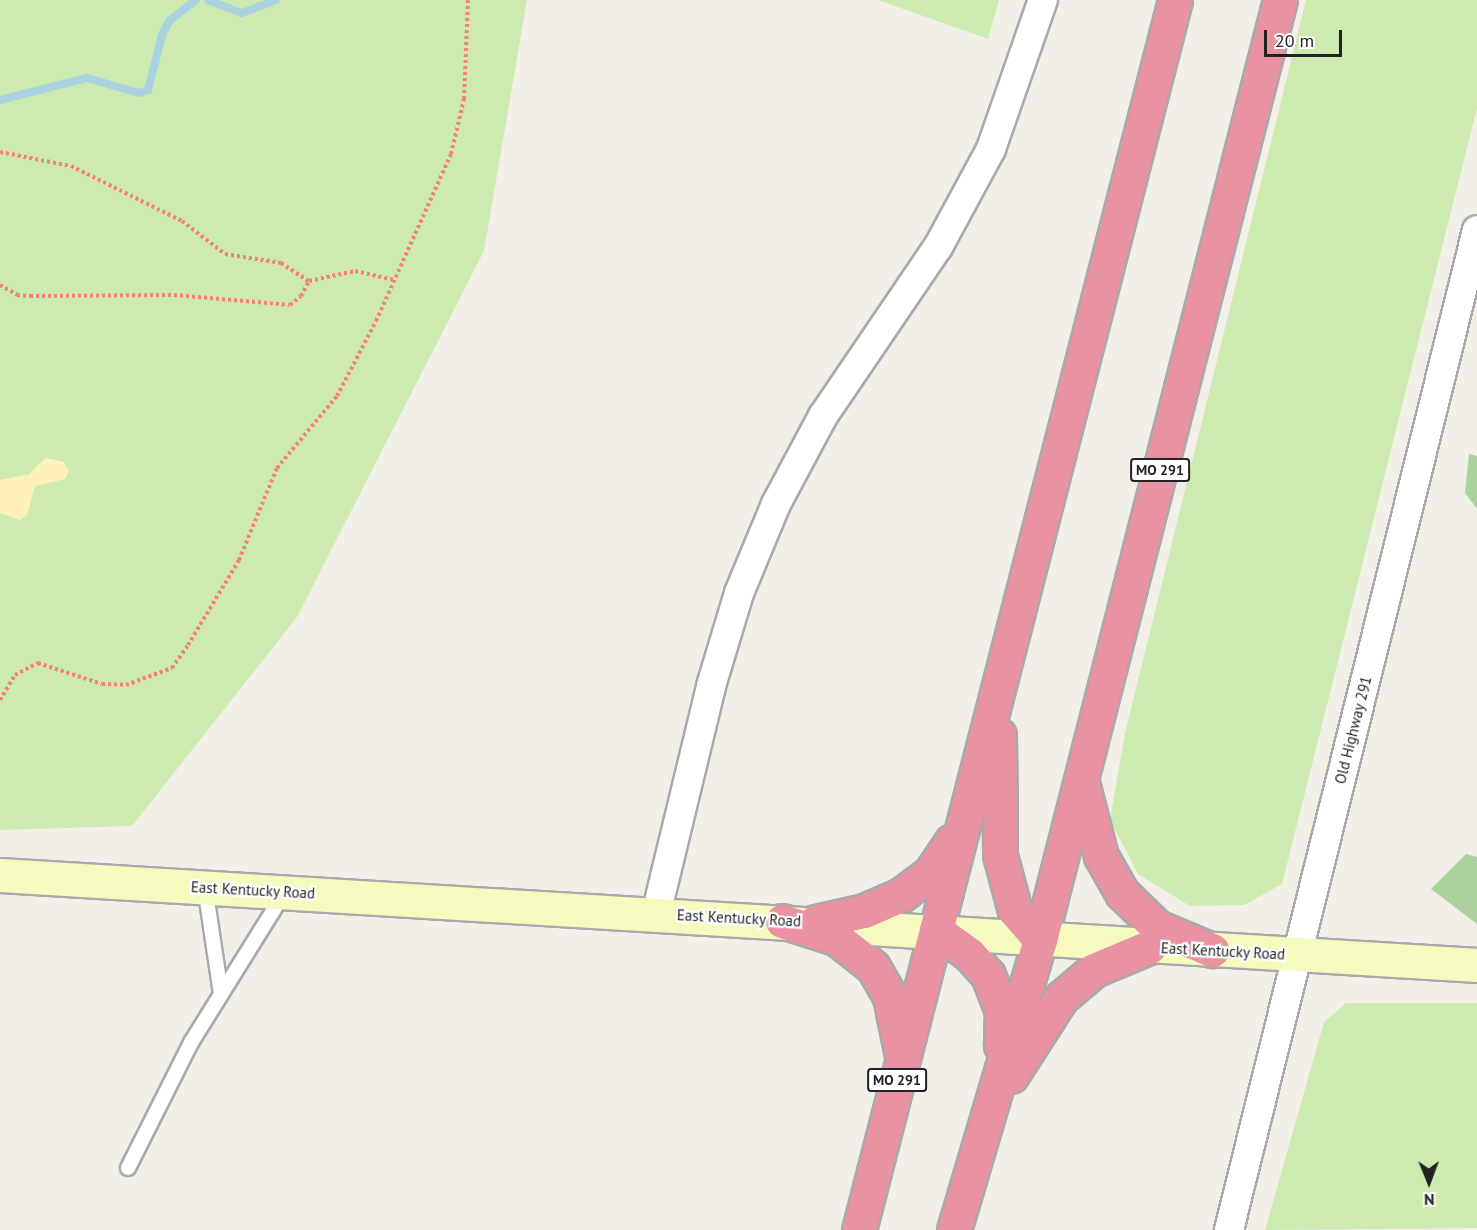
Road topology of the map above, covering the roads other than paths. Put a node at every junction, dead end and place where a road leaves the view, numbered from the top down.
1 (1043, 0) edge
2 (1176, 0) edge
3 (1280, 0) edge
4 (1476, 248) edge
5 (999, 684) junction
6 (1082, 776) junction
7 (963, 825) junction
8 (0, 875) edge
9 (205, 887) junction
10 (285, 892) junction
11 (656, 914) junction
12 (782, 921) junction
13 (815, 922) junction
14 (936, 930) junction
15 (1040, 940) junction
16 (1149, 947) junction
17 (1212, 950) junction
18 (1297, 955) junction
19 (1477, 965) edge
20 (221, 994) junction
21 (902, 1060) junction
22 (995, 1091) junction
23 (128, 1168) dead end
24 (859, 1230) edge
25 (954, 1230) edge
26 (1229, 1230) edge

1 - 11 street
2 - 5 highway, MO 291
3 - 6 highway, MO 291
4 - 18 street, Old Highway 291
5 - 7 highway, MO 291
5 - 15 highway
6 - 15 highway, MO 291
6 - 17 highway
7 - 13 highway
7 - 14 highway, MO 291
8 - 9 main road, East Kentucky Road
9 - 10 main road, East Kentucky Road
9 - 20 lane
10 - 11 main road, East Kentucky Road
10 - 20 lane
11 - 12 main road, East Kentucky Road
12 - 13 main road, East Kentucky Road
12 - 21 highway
13 - 14 main road, East Kentucky Road
14 - 15 main road, East Kentucky Road
14 - 21 highway, MO 291
14 - 22 highway
15 - 16 main road, East Kentucky Road
15 - 22 highway, MO 291
16 - 17 main road, East Kentucky Road
16 - 22 highway
17 - 18 main road, East Kentucky Road
18 - 19 main road, East Kentucky Road
18 - 26 street, Old Highway 291
20 - 23 lane
21 - 24 highway, MO 291
22 - 25 highway, MO 291

